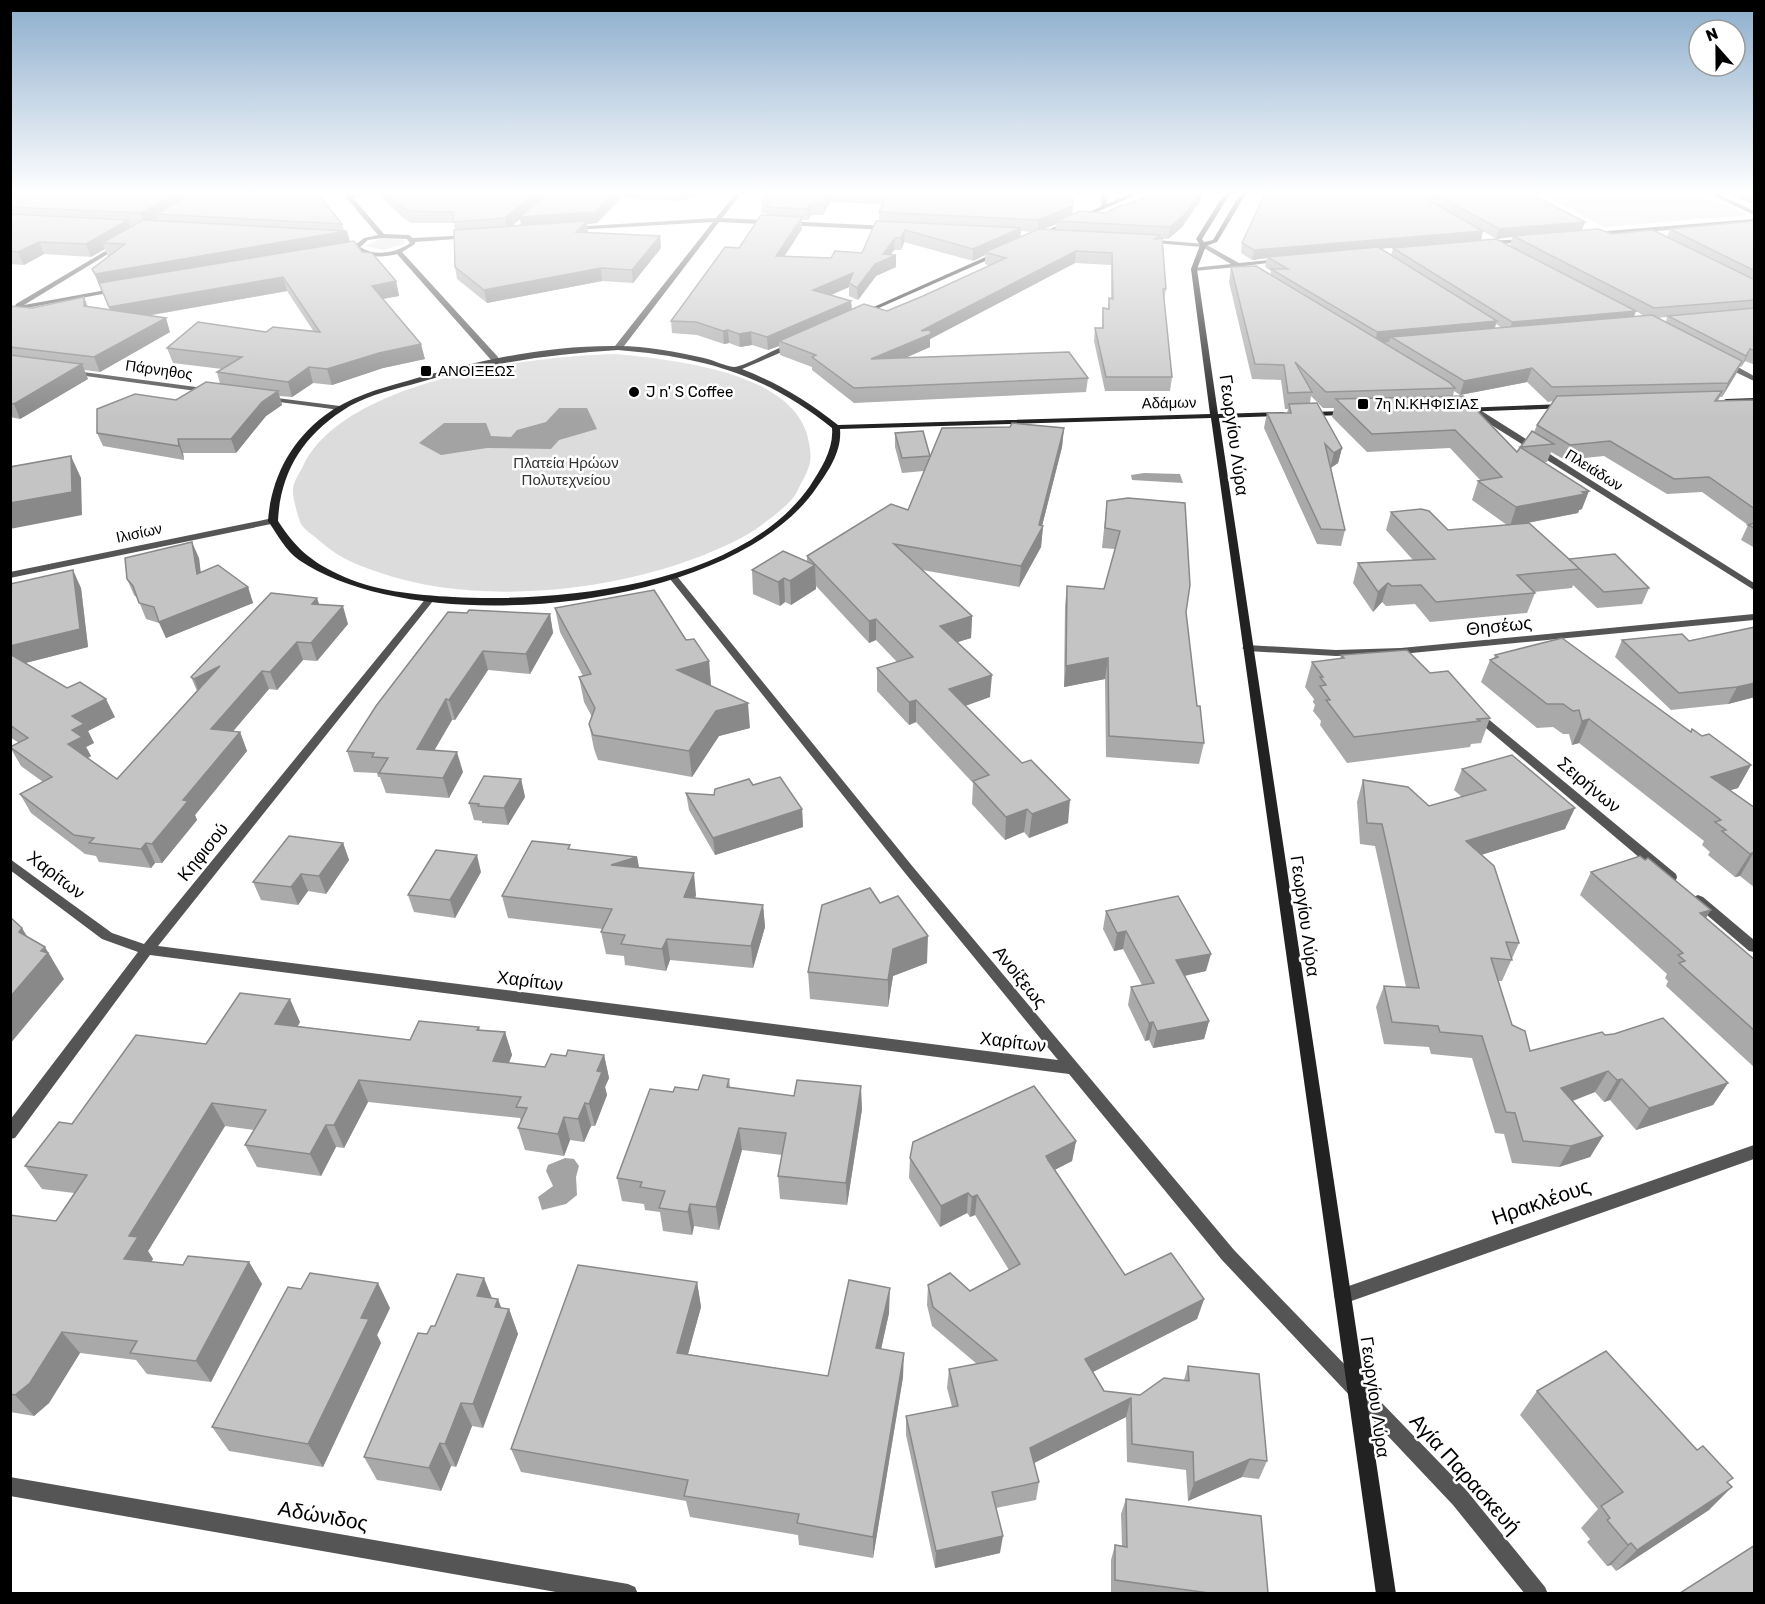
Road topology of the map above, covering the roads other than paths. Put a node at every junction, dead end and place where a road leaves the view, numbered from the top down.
1 (78, 269) edge
2 (414, 269) edge
3 (679, 269) edge
4 (962, 269) edge
5 (1194, 269) edge
6 (1246, 269) edge
7 (1267, 282) edge
8 (121, 290) edge
9 (13, 308) edge
10 (856, 316) edge
11 (802, 340) edge
12 (618, 348) junction
13 (1712, 357) edge
14 (495, 359) junction
15 (737, 369) junction
16 (58, 370) edge
17 (1755, 379) edge
18 (223, 392) edge
19 (258, 397) edge
20 (1755, 400) edge
21 (1719, 401) edge
22 (1463, 403) edge
23 (1579, 406) edge
24 (340, 408) junction
25 (1473, 409) junction
26 (1449, 410) edge
27 (1354, 412) edge
28 (1213, 416) junction
29 (836, 427) junction
30 (273, 521) junction
31 (10, 575) edge
32 (673, 577) junction
33 (1755, 587) edge
34 (430, 599) junction
35 (1755, 617) edge
36 (1247, 648) junction
37 (1401, 651) junction
38 (1419, 666) edge
39 (1464, 704) edge
40 (10, 863) edge
41 (1755, 947) edge
42 (147, 950) junction
43 (1071, 1068) junction
44 (10, 1133) edge
45 (1755, 1152) edge
46 (1343, 1296) junction
47 (1355, 1388) junction
48 (10, 1486) edge
49 (628, 1593) edge
50 (1386, 1593) edge
51 (1538, 1593) edge

1 - 9 street
2 - 14 street
3 - 12 street
4 - 10 street
5 - 28 street, Γεωργίου Λύρα
6 - 7 street
8 - 9 street
11 - 15 street
12 - 14 street
12 - 15 street
13 - 17 street
14 - 24 street
15 - 29 street
16 - 18 street, Πάρνηθος
19 - 24 street
20 - 21 street
22 - 25 street, Πλειάδων
23 - 25 street
24 - 30 street
25 - 26 street
25 - 33 street, Πλειάδων
27 - 28 street, Αδάμων
28 - 29 street, Αδάμων
28 - 36 street, Γεωργίου Λύρα
29 - 32 street
30 - 31 street, Ιλισίων
30 - 34 street
32 - 34 street
32 - 43 street, Ανοίξεως
34 - 42 street, Κηφισού
35 - 37 street, Θησέως
36 - 37 street, Θησέως
36 - 46 street, Γεωργίου Λύρα
37 - 38 street
39 - 41 street, Σειρήνων
40 - 42 street, Χαρίτων
42 - 43 street, Χαρίτων
42 - 44 street, Κηφισού
43 - 47 street, Ανοίξεως
45 - 46 street, Ηρακλέους
46 - 47 street, Γεωργίου Λύρα
47 - 50 street, Γεωργίου Λύρα
47 - 51 street, Αγία Παρασκευή
48 - 49 street, Αδώνιδος

